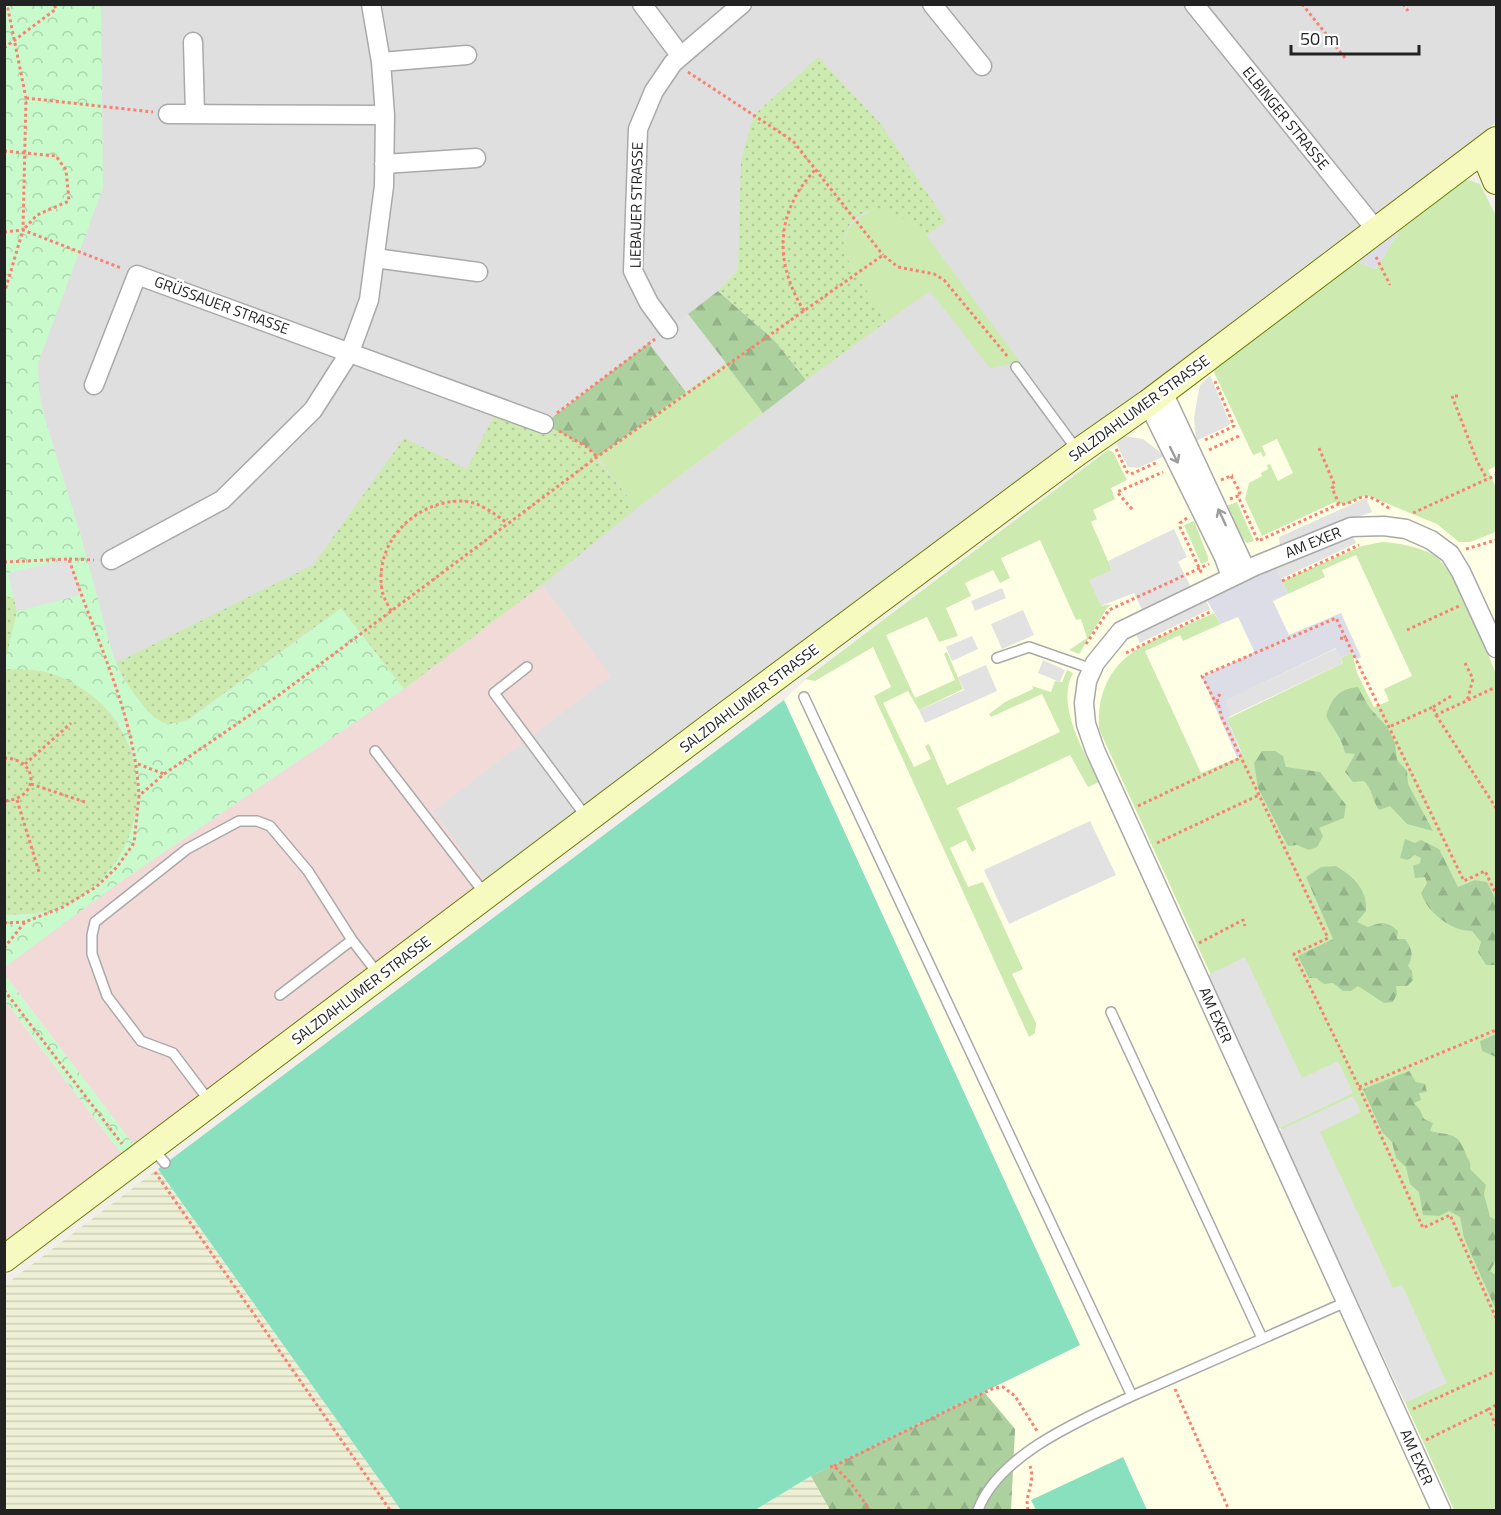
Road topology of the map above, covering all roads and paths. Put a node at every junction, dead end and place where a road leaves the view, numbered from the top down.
1 (7, 4) edge
2 (54, 4) edge
3 (371, 4) edge
4 (642, 4) edge
5 (742, 4) edge
6 (932, 4) edge
7 (1302, 4) edge
8 (1403, 4) edge
9 (1204, 8) edge
10 (1408, 11) dead end
11 (13, 42) junction
12 (193, 42) dead end
13 (4, 48) edge
14 (467, 55) dead end
15 (677, 59) junction
16 (1347, 59) dead end
17 (381, 62) junction
18 (982, 66) dead end
19 (26, 98) junction
20 (168, 114) joint
21 (195, 114) junction
22 (385, 115) junction
23 (1490, 145) edge
24 (4, 151) edge
25 (25, 155) junction
26 (476, 158) dead end
27 (384, 164) junction
28 (816, 170) junction
29 (1497, 181) edge
30 (23, 230) junction
31 (4, 232) edge
32 (1372, 234) junction
33 (883, 255) junction
34 (375, 258) junction
35 (477, 272) dead end
36 (138, 275) junction
37 (1390, 285) dead end
38 (4, 294) edge
39 (804, 310) junction
40 (668, 328) joint
41 (350, 352) junction
42 (1016, 367) joint
43 (1212, 375) dead end
44 (94, 385) dead end
45 (1458, 396) dead end
46 (1156, 398) junction
47 (544, 424) junction
48 (1241, 435) dead end
49 (1200, 442) dead end
50 (1110, 443) dead end
51 (1319, 448) dead end
52 (1078, 452) junction
53 (1204, 453) dead end
54 (597, 457) junction
55 (1164, 462) dead end
56 (1167, 470) dead end
57 (1214, 472) dead end
58 (1496, 475) edge
59 (1225, 478) dead end
60 (1487, 479) junction
61 (1218, 482) dead end
62 (1223, 491) dead end
63 (1238, 496) junction
64 (1132, 509) dead end
65 (1185, 509) dead end
66 (508, 524) junction
67 (1407, 530) junction
68 (1497, 540) edge
69 (1367, 543) dead end
70 (1461, 550) dead end
71 (69, 559) junction
72 (111, 560) joint
73 (4, 562) edge
74 (1238, 574) junction
75 (1282, 581) dead end
76 (1208, 588) junction
77 (1466, 603) dead end
78 (391, 611) junction
79 (1212, 611) dead end
80 (1407, 630) dead end
81 (1340, 638) dead end
82 (1346, 639) junction
83 (1497, 648) edge
84 (1361, 652) dead end
85 (1124, 655) dead end
86 (1354, 656) junction
87 (998, 658) dead end
88 (1465, 663) dead end
89 (528, 667) dead end
90 (1092, 669) junction
91 (1497, 687) edge
92 (1220, 694) dead end
93 (1453, 694) dead end
94 (804, 698) dead end
95 (1467, 701) junction
96 (1218, 706) junction
97 (1433, 708) junction
98 (1436, 715) junction
99 (71, 723) dead end
100 (1390, 727) junction
101 (375, 751) dead end
102 (4, 758) edge
103 (1240, 758) junction
104 (25, 764) junction
105 (138, 764) junction
106 (164, 774) junction
107 (31, 784) junction
108 (1258, 795) junction
109 (139, 796) junction
110 (17, 800) junction
111 (4, 801) edge
112 (85, 802) dead end
113 (1131, 809) dead end
114 (1496, 810) edge
115 (589, 820) junction
116 (1141, 850) junction
117 (39, 872) dead end
118 (1497, 894) edge
119 (486, 896) junction
120 (25, 922) junction
121 (4, 923) edge
122 (1245, 926) dead end
123 (352, 940) junction
124 (4, 948) edge
125 (1187, 950) junction
126 (380, 977) junction
127 (4, 990) edge
128 (280, 995) dead end
129 (1111, 1012) dead end
130 (1497, 1030) edge
131 (1361, 1086) junction
132 (210, 1102) junction
133 (151, 1159) junction
134 (4, 1259) edge
135 (1346, 1302) junction
136 (1497, 1318) edge
137 (1262, 1338) junction
138 (1497, 1371) edge
139 (1171, 1378) junction
140 (1132, 1395) junction
141 (1497, 1405) edge
142 (1489, 1409) junction
143 (1398, 1416) junction
144 (1497, 1426) edge
145 (1043, 1442) junction
146 (1412, 1447) junction
147 (1025, 1454) junction
148 (390, 1510) edge
149 (870, 1510) edge
150 (978, 1510) edge
151 (1028, 1510) edge
152 (1229, 1510) edge
153 (1441, 1510) edge

1 - 11 path
2 - 11 path
3 - 17 street
4 - 15 street
5 - 15 street, LIEBAUER STRASSE
6 - 18 street
7 - 16 path
8 - 10 path
9 - 32 street, ELBINGER STRASSE
11 - 13 path
11 - 19 path
12 - 21 street
14 - 17 street
15 - 28 path
15 - 40 street, LIEBAUER STRASSE
17 - 22 street
19 - 20 path
19 - 25 path
20 - 21 street
21 - 22 street
22 - 27 street
23 - 29 street
23 - 32 street, SALZDAHLUMER STRASSE
24 - 25 path
25 - 30 path
25 - 30 path
26 - 27 street
27 - 34 street
28 - 33 path
28 - 39 path
30 - 31 path
30 - 36 path
30 - 38 path
32 - 37 path
32 - 46 street, SALZDAHLUMER STRASSE
33 - 39 path
33 - 42 path
34 - 35 street
34 - 41 street
36 - 41 street, GRÜSSAUER STRASSE
36 - 44 street, GRÜSSAUER STRASSE
39 - 54 path
40 - 47 path
41 - 47 street, GRÜSSAUER STRASSE
41 - 72 street
42 - 52 lane
43 - 49 path
45 - 60 path
46 - 52 street, SALZDAHLUMER STRASSE
46 - 74 street
47 - 54 path
48 - 53 path
50 - 55 path
51 - 63 path
52 - 115 street, SALZDAHLUMER STRASSE
54 - 66 path
56 - 64 path
57 - 61 path
58 - 60 path
59 - 63 path
60 - 67 path
62 - 63 path
65 - 76 path
66 - 78 path
66 - 78 path
67 - 74 street, AM EXER
67 - 83 street, AM EXER
68 - 70 path
69 - 75 path
71 - 72 path
71 - 73 path
71 - 105 path
74 - 76 street, AM EXER
76 - 90 street, AM EXER
77 - 80 path
78 - 106 path
79 - 85 path
81 - 82 path
82 - 86 path
82 - 96 path
84 - 86 path
86 - 100 path
87 - 90 lane
88 - 95 path
89 - 115 lane
90 - 116 street, AM EXER
91 - 95 path
92 - 96 path
93 - 97 path
94 - 140 lane
95 - 98 path
96 - 103 path
97 - 98 path
97 - 100 path
98 - 114 path
99 - 104 path
100 - 118 path
101 - 119 lane
102 - 104 path
103 - 108 path
103 - 113 path
104 - 107 path
105 - 106 path
105 - 109 path
106 - 109 path
107 - 110 path
107 - 112 path
108 - 116 path
108 - 131 path
109 - 120 path
110 - 111 path
110 - 117 path
115 - 119 street, SALZDAHLUMER STRASSE
116 - 125 street, AM EXER
119 - 126 street, SALZDAHLUMER STRASSE
120 - 121 path
120 - 124 path
122 - 125 path
123 - 126 lane
123 - 128 lane
123 - 132 lane
125 - 135 street, AM EXER
126 - 132 street, SALZDAHLUMER STRASSE
127 - 133 path
129 - 137 lane
130 - 131 path
131 - 136 path
132 - 133 street, SALZDAHLUMER STRASSE
133 - 134 street, SALZDAHLUMER STRASSE
133 - 148 path
135 - 137 lane
135 - 143 street, AM EXER
137 - 139 lane
138 - 143 path
139 - 140 lane
139 - 152 path
140 - 145 lane
141 - 142 path
142 - 144 path
142 - 146 path
143 - 146 street, AM EXER
145 - 147 lane
145 - 149 path
146 - 153 street, AM EXER
147 - 150 lane
147 - 151 path

